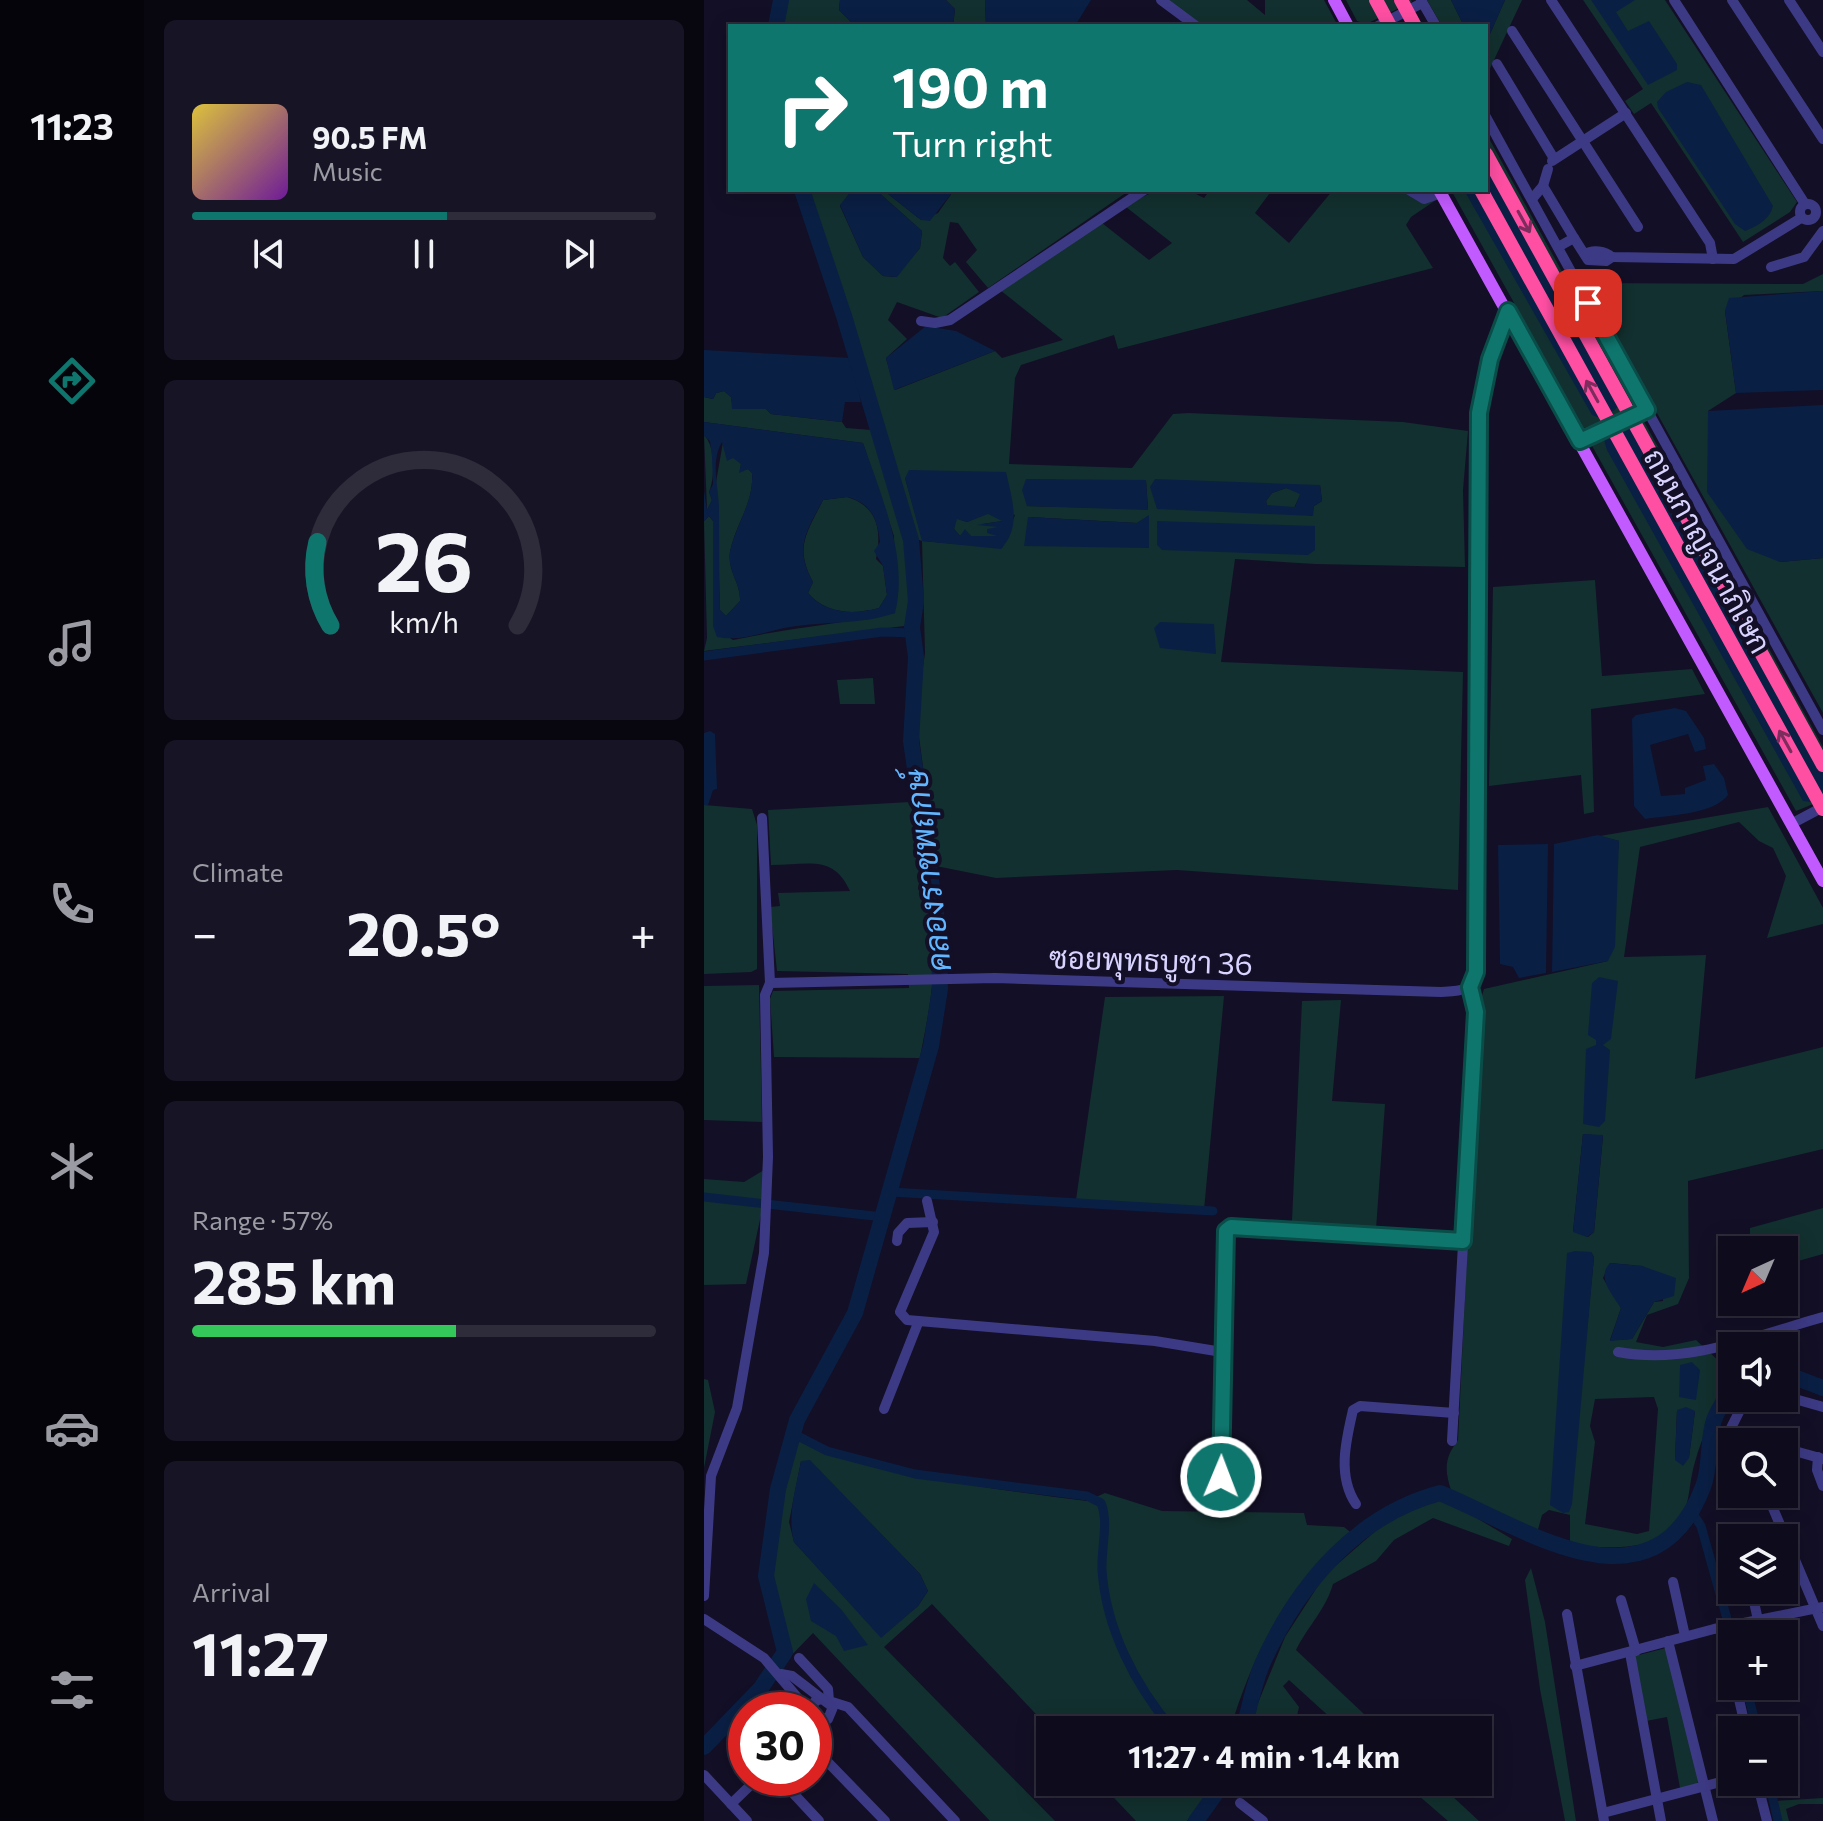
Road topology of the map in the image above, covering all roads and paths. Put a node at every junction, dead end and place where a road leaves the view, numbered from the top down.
1 (1161, 0) edge
2 (1334, 0) edge
3 (1376, 0) edge
4 (1401, 0) edge
5 (1551, 0) edge
6 (1674, 0) edge
7 (1732, 0) edge
8 (1789, 0) edge
9 (1422, 1) edge
10 (1193, 24) edge
11 (1347, 24) edge
12 (1382, 24) edge
13 (1389, 24) edge
14 (1414, 24) edge
15 (1435, 24) edge
16 (1512, 31) dead end
17 (1823, 52) edge
18 (1497, 64) dead end
19 (1626, 113) junction
20 (1488, 121) edge
21 (1823, 139) edge
22 (1582, 140) junction
23 (1488, 158) edge
24 (1551, 163) junction
25 (1543, 186) junction
26 (1141, 192) edge
27 (1412, 192) edge
28 (1440, 192) edge
29 (1482, 192) edge
30 (1532, 199) junction
31 (1814, 208) edge
32 (1638, 227) dead end
33 (1823, 230) edge
34 (1574, 238) junction
35 (1558, 247) junction
36 (1713, 259) junction
37 (1771, 267) dead end
38 (1508, 311) junction
39 (921, 321) dead end
40 (1647, 410) junction
41 (1580, 441) junction
42 (1823, 730) edge
43 (1823, 765) edge
44 (1823, 808) edge
45 (762, 818) dead end
46 (1791, 824) junction
47 (1823, 881) edge
48 (770, 983) junction
49 (1470, 987) junction
50 (927, 1201) dead end
51 (933, 1222) junction
52 (897, 1241) dead end
53 (1463, 1241) junction
54 (1823, 1317) edge
55 (918, 1323) junction
56 (1222, 1352) junction
57 (1618, 1352) dead end
58 (1798, 1400) edge
59 (1823, 1407) edge
60 (884, 1409) dead end
61 (1454, 1413) junction
62 (1452, 1441) dead end
63 (1798, 1452) edge
64 (1821, 1458) edge
65 (1221, 1477) dead end
66 (1823, 1486) edge
67 (1356, 1504) dead end
68 (1773, 1508) edge
69 (1673, 1582) dead end
70 (704, 1596) edge
71 (1621, 1600) dead end
72 (1754, 1604) edge
73 (1819, 1608) edge
74 (1567, 1614) dead end
75 (704, 1619) edge
76 (1758, 1620) joint
77 (1823, 1626) edge
78 (1718, 1629) edge
79 (1685, 1636) junction
80 (1668, 1641) junction
81 (1633, 1652) junction
82 (799, 1658) dead end
83 (1575, 1666) junction
84 (777, 1670) junction
85 (792, 1692) edge
86 (814, 1692) edge
87 (827, 1692) edge
88 (832, 1702) edge
89 (832, 1767) edge
90 (704, 1775) edge
91 (1718, 1783) edge
92 (1706, 1786) junction
93 (739, 1796) edge
94 (796, 1796) edge
95 (1761, 1796) edge
96 (1656, 1798) junction
97 (1240, 1803) dead end
98 (731, 1804) junction
99 (1603, 1817) edge
100 (747, 1821) edge
101 (819, 1821) edge
102 (885, 1821) edge
103 (955, 1821) edge
104 (1263, 1821) edge
105 (1661, 1821) edge
106 (1713, 1821) edge
107 (1767, 1821) edge

1 - 10 street
2 - 11 main road
3 - 13 highway, bridge
4 - 14 highway, bridge
5 - 19 street
6 - 31 street
7 - 21 street
8 - 17 street
9 - 12 street
9 - 15 street
16 - 22 street
18 - 24 street
19 - 22 street
19 - 36 street
20 - 30 street
22 - 24 street
22 - 32 street
23 -> 43 highway, ถนนกาญจนาภิเษก, bridge
24 - 25 street
25 - 30 street
25 - 34 street
26 - 39 street
27 - 28 street
28 - 38 main road
44 -> 29 highway, ถนนกาญจนาภิเษก, bridge
30 - 35 street
31 - 33 street
31 - 36 street
33 - 37 street
34 - 35 street
34 - 36 street
35 - 40 street
38 - 41 main road
38 - 49 street
40 - 41 street
40 - 42 street
41 - 46 main road
44 - 46 street
45 - 48 street
46 - 47 main road
48 - 49 street, ซอยพุทธบูชา 36
48 - 70 street
49 - 53 street
50 - 51 street
51 - 52 street
51 - 55 street
53 - 56 street
53 - 61 street
54 - 57 street
55 - 56 street
55 - 60 street
56 - 65 street
58 - 59 street
61 - 62 street
61 - 67 street
63 - 64 street
64 - 66 street
68 - 73 street
69 - 79 street
71 - 81 street
72 - 76 street
73 - 76 street
73 - 77 street
74 - 83 street
75 - 84 street
78 - 79 street
79 - 80 street
80 - 81 street
80 - 92 street
81 - 83 street
81 - 96 street
82 - 87 street
83 - 99 street
84 - 85 street
84 - 86 street
88 - 103 street
89 - 102 street
90 - 98 street
91 - 92 street
92 - 96 street
92 - 106 street
93 - 98 street
94 - 101 street
95 - 107 street
96 - 99 street
96 - 105 street
97 - 104 street
98 - 100 street

